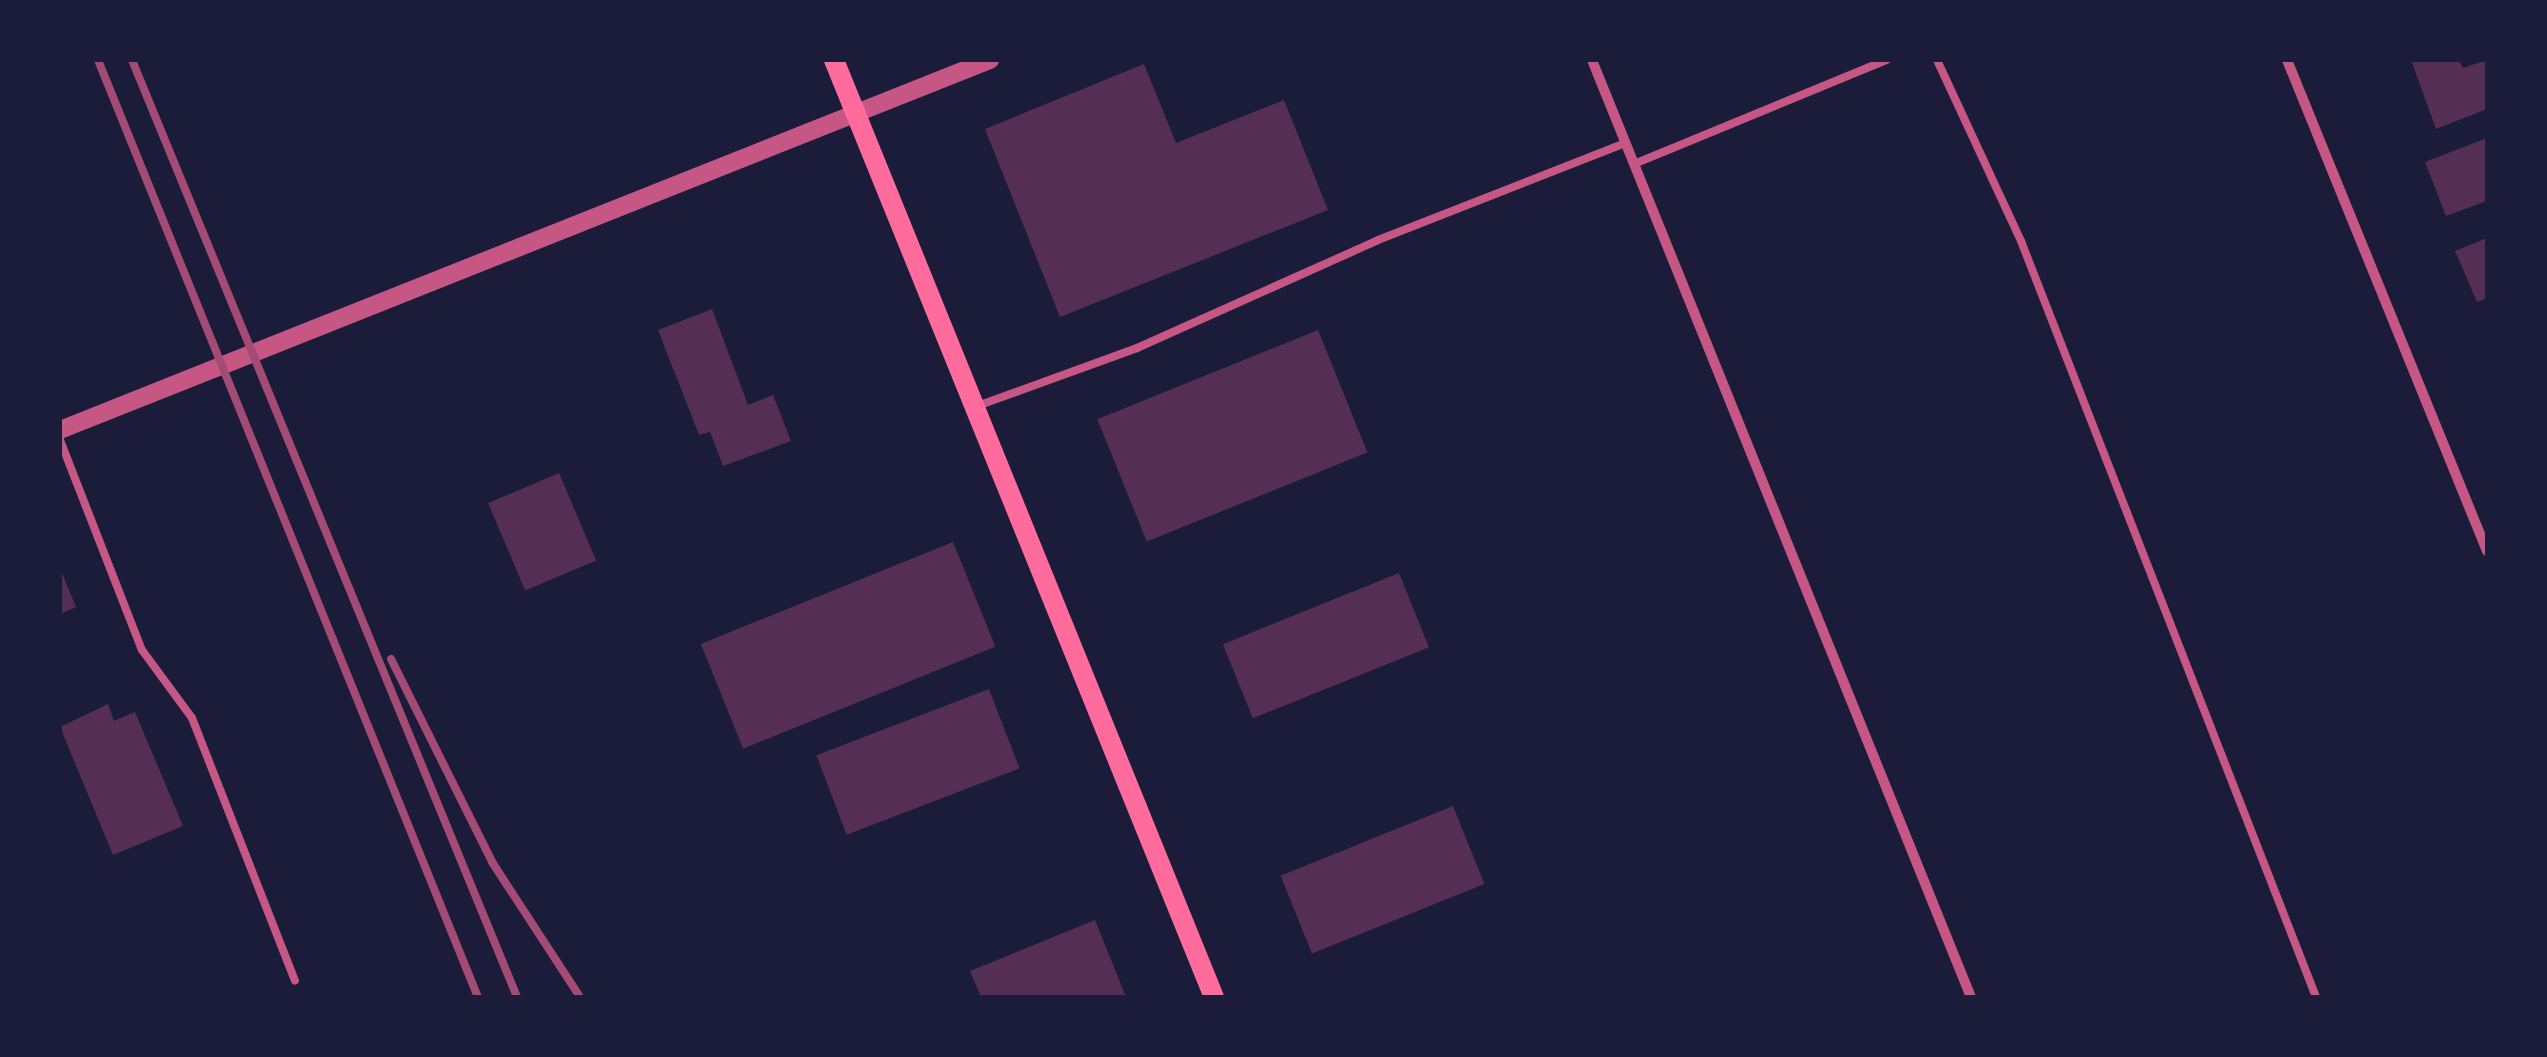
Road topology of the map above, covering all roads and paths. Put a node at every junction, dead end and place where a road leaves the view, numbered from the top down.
1 (834, 60) edge
2 (990, 60) edge
3 (1592, 60) edge
4 (1886, 60) edge
5 (1937, 60) edge
6 (2287, 60) edge
7 (856, 115) junction
8 (1625, 143) junction
9 (1634, 164) junction
10 (975, 406) junction
11 (60, 430) edge
12 (60, 440) edge
13 (2487, 551) edge
14 (294, 981) dead end
15 (1214, 997) edge
16 (1971, 997) edge
17 (2316, 997) edge

1 - 7 main road
2 - 7 street
3 - 8 street
4 - 9 lane
5 - 17 lane
6 - 13 street
7 - 10 main road
7 - 11 street
8 - 9 street
8 - 10 lane
9 - 16 street
10 - 15 main road
12 - 14 lane

